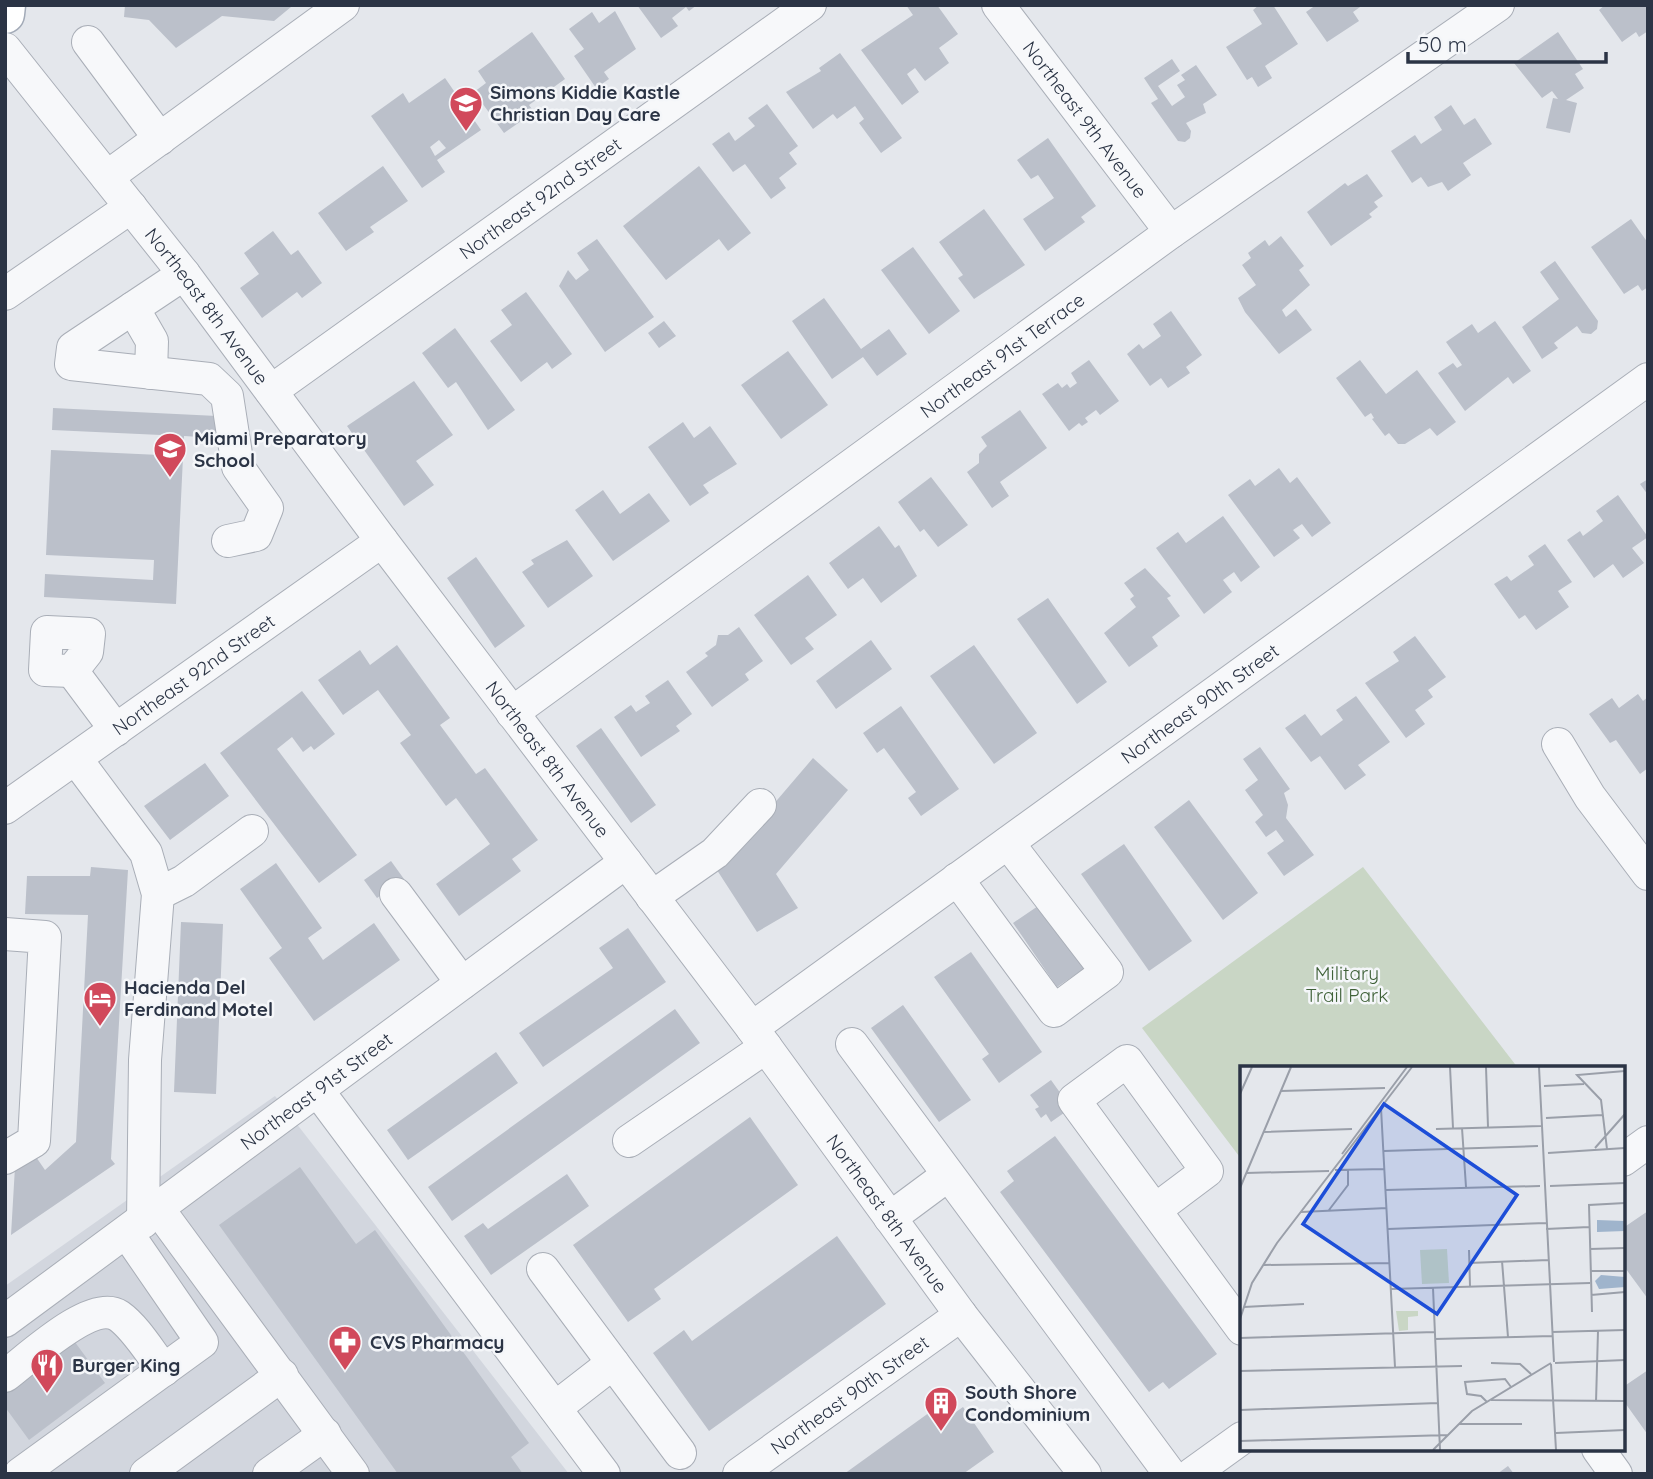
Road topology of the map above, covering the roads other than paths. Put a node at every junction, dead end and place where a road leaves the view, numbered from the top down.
1 (6, 5) edge
2 (343, 5) edge
3 (810, 5) edge
4 (998, 5) edge
5 (1498, 5) edge
6 (5, 14) edge
7 (89, 42) dead end
8 (5, 49) edge
9 (160, 139) junction
10 (107, 177) junction
11 (131, 206) junction
12 (1171, 232) junction
13 (184, 274) junction
14 (5, 294) edge
15 (133, 308) junction
16 (151, 373) junction
17 (1648, 379) edge
18 (271, 391) junction
19 (228, 541) dead end
20 (382, 541) junction
21 (72, 671) dead end
22 (512, 713) junction
23 (116, 730) junction
24 (1558, 744) dead end
25 (76, 759) junction
26 (760, 806) dead end
27 (5, 808) edge
28 (252, 831) dead end
29 (1008, 843) junction
30 (1643, 857) edge
31 (626, 862) junction
32 (957, 879) junction
33 (158, 894) junction
34 (396, 894) dead end
35 (652, 897) junction
36 (5, 934) edge
37 (462, 983) junction
38 (759, 1037) junction
39 (852, 1044) dead end
40 (318, 1091) junction
41 (629, 1142) dead end
42 (1648, 1142) edge
43 (5, 1158) edge
44 (1625, 1159) edge
45 (948, 1175) junction
46 (1155, 1210) junction
47 (890, 1218) junction
48 (143, 1222) junction
49 (543, 1269) dead end
50 (961, 1315) junction
51 (5, 1321) edge
52 (1240, 1326) edge
53 (613, 1363) junction
54 (164, 1370) junction
55 (282, 1375) junction
56 (5, 1376) edge
57 (555, 1408) junction
58 (325, 1434) junction
59 (1240, 1439) edge
60 (1599, 1451) edge
61 (680, 1453) dead end
62 (20, 1474) edge
63 (146, 1474) edge
64 (269, 1474) edge
65 (353, 1474) edge
66 (604, 1474) edge
67 (739, 1474) edge
68 (1085, 1474) edge
69 (1170, 1474) edge
70 (1192, 1474) edge
71 (1616, 1474) edge

1 - 6 main road
2 - 9 street
3 - 18 street, Northeast 92nd Street
4 - 12 street, Northeast 9th Avenue
5 - 12 street, Northeast 91st Terrace
7 - 9 street
8 - 10 street, Northeast 8th Avenue
9 - 10 street
10 - 11 street, Northeast 8th Avenue
11 - 13 street, Northeast 8th Avenue
11 - 14 street
12 - 22 street, Northeast 91st Terrace
13 - 15 street
13 - 18 street, Northeast 8th Avenue
15 - 16 street
15 - 16 street
16 - 19 street
17 - 29 street, Northeast 90th Street
18 - 20 street, Northeast 8th Avenue
20 - 22 street, Northeast 8th Avenue
20 - 23 street, Northeast 92nd Street
21 - 23 street
22 - 31 street, Northeast 8th Avenue
23 - 25 street, Northeast 92nd Street
24 - 30 street
25 - 27 street, Northeast 92nd Street
25 - 33 street
26 - 35 street
28 - 33 street
29 - 32 street, Northeast 90th Street
29 - 32 street
31 - 35 street, Northeast 8th Avenue
31 - 37 street, Northeast 91st Street
32 - 38 street, Northeast 90th Street
33 - 48 street
34 - 37 street
35 - 38 street, Northeast 8th Avenue
36 - 43 street
37 - 40 street, Northeast 91st Street
38 - 41 street, Northeast 90th Street
38 - 47 street, Northeast 8th Avenue
39 - 45 street
40 - 48 street, Northeast 91st Street
40 - 57 street
42 - 44 street
45 - 47 street
45 - 69 street
46 - 46 street
46 - 52 street
47 - 50 street, Northeast 8th Avenue
48 - 51 street, Northeast 91st Street
48 - 54 street
48 - 55 street
49 - 53 street
50 - 67 street, Northeast 90th Street
50 - 68 street, Northeast 8th Avenue
53 - 57 street
53 - 61 street
54 - 56 street
54 - 62 street
55 - 58 street
55 - 63 street
57 - 66 street
58 - 64 street
58 - 65 street
59 - 70 street
60 - 71 street

